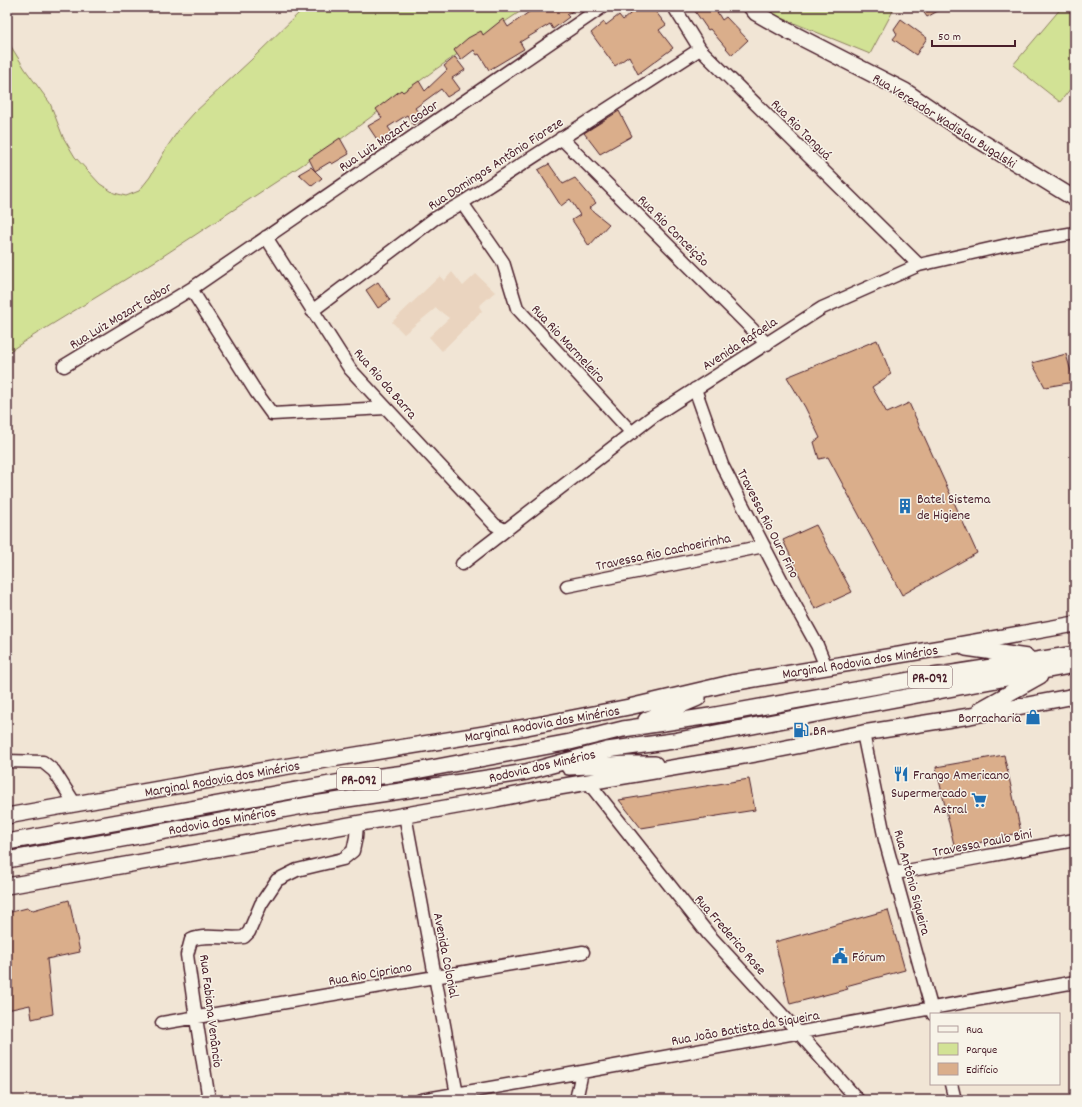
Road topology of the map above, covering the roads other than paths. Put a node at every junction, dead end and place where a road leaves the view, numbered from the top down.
1 (602, 7) edge
2 (674, 7) edge
3 (751, 7) edge
4 (700, 49) junction
5 (561, 138) junction
6 (1075, 199) edge
7 (462, 203) junction
8 (1075, 233) edge
9 (266, 237) junction
10 (919, 265) junction
11 (191, 289) junction
12 (312, 311) junction
13 (767, 344) junction
14 (64, 366) dead end
15 (695, 389) junction
16 (386, 408) junction
17 (632, 433) junction
18 (506, 530) junction
19 (764, 546) junction
20 (462, 564) dead end
21 (567, 586) dead end
22 (1075, 624) edge
23 (953, 646) junction
24 (1075, 654) edge
25 (1047, 664) junction
26 (1075, 665) edge
27 (826, 666) junction
28 (731, 683) junction
29 (1075, 696) edge
30 (970, 716) junction
31 (626, 728) junction
32 (863, 733) junction
33 (7, 761) edge
34 (686, 764) junction
35 (526, 772) junction
36 (588, 782) junction
37 (75, 804) junction
38 (405, 815) junction
39 (7, 816) edge
40 (357, 824) junction
41 (1075, 840) edge
42 (7, 842) edge
43 (7, 860) edge
44 (894, 873) junction
45 (7, 886) edge
46 (583, 952) dead end
47 (436, 977) junction
48 (1075, 982) edge
49 (932, 1011) edge
50 (196, 1018) junction
51 (162, 1023) dead end
52 (798, 1032) junction
53 (582, 1072) junction
54 (951, 1085) edge
55 (458, 1097) edge
56 (209, 1100) edge
57 (421, 1100) edge
58 (576, 1100) edge
59 (858, 1100) edge
60 (955, 1100) edge

1 - 9 street, Rua Luiz Mozart Godor
2 - 4 street, Rua Rio Tanguá
3 - 6 main road, Rua Vereador Wadislau Bugalski
4 - 5 street, Rua Domingos Antônio Fioreze
4 - 10 street, Rua Rio Tanguá
5 - 7 street, Rua Domingos Antônio Fioreze
5 - 13 street, Rua Rio Conceição
7 - 12 street, Rua Domingos Antônio Fioreze
7 - 17 street, Rua Rio Marmeleiro
8 - 10 street, Avenida Rafaela
9 - 11 street, Rua Luiz Mozart Godor
9 - 12 street, Rua Rio da Barra
10 - 13 street, Avenida Rafaela
11 - 14 street, Rua Luiz Mozart Gobor
11 - 16 street
12 - 16 street, Rua Rio da Barra
13 - 15 street, Avenida Rafaela
15 - 17 street, Avenida Rafaela
15 - 19 street, Travessa Rio Ouro Fino
16 - 18 street, Rua Rio da Barra
17 - 18 street, Avenida Rafaela
18 - 20 street, Avenida Rafaela
19 - 21 street, Travessa Rio Cachoeirinha
19 - 27 street, Travessa Rio Ouro Fino
22 - 23 main road, Marginal Rodovia dos Minérios
23 - 25 main road
23 - 27 main road, Marginal Rodovia dos Minérios
24 - 25 main road, Rodovia dos Minérios / PR-092
25 - 26 main road, Rodovia dos Minérios / PR-092
25 - 30 main road
25 - 31 main road, Rodovia dos Minérios / PR-092
25 - 35 main road, Rodovia dos Minérios / PR-092
27 - 28 main road, Marginal Rodovia dos Minérios
28 - 31 main road
28 - 37 main road, Marginal Rodovia dos Minérios
29 - 30 main road
30 - 32 main road
31 - 42 main road, Rodovia dos Minérios / PR-092
32 - 34 main road
32 - 44 street, Rua Antônio Siqueira
33 - 37 street
34 - 35 main road
34 - 36 main road
35 - 43 main road, Rodovia dos Minérios / PR-092
36 - 38 main road
36 - 52 street, Rua Frederico Rose
37 - 39 main road, Marginal Rodovia dos Minérios
38 - 40 main road
38 - 47 street, Avenida Colonial
40 - 45 main road
40 - 50 street, Rua Fabiana Venâncio
41 - 44 street, Travessa Paulo Bini
44 - 49 street, Rua Antônio Siqueira
46 - 47 street, Rua Rio Cipriano
47 - 50 street, Rua Rio Cipriano
47 - 55 street, Avenida Colonial
48 - 49 street, Rua João Batista da Siqueira
49 - 52 street, Rua João Batista da Siqueira
50 - 51 street, Rua Rio Cipriano
50 - 56 street, Rua Fabiana Venâncio
52 - 53 street, Rua João Batista da Siqueira
52 - 59 street, Rua Frederico Rose
53 - 55 street, Rua João Batista da Siqueira
53 - 58 street
54 - 60 street
55 - 57 street, Rua João Batista da Siqueira

